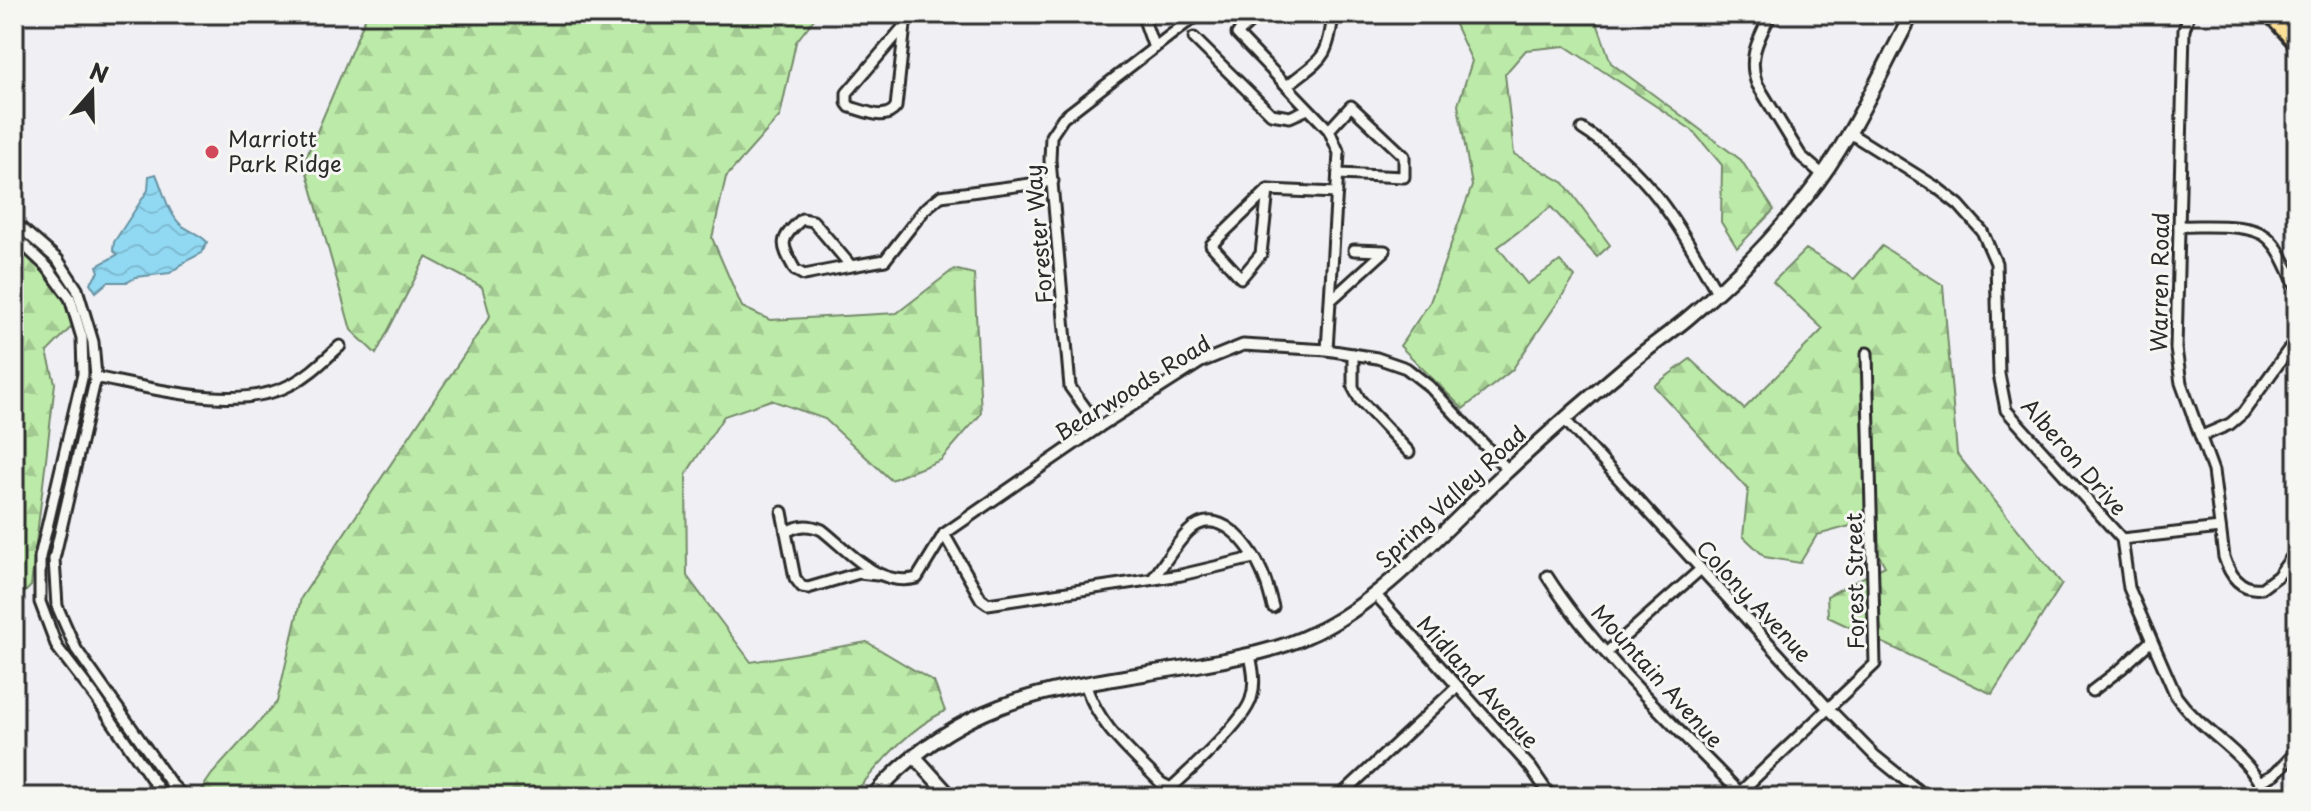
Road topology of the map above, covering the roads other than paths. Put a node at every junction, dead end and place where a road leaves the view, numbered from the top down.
1 (908, 14) edge
2 (1142, 14) edge
3 (1213, 14) edge
4 (1254, 14) edge
5 (1333, 14) edge
6 (1771, 14) edge
7 (1912, 14) edge
8 (2189, 14) edge
9 (2270, 14) edge
10 (905, 25) junction
11 (1243, 28) junction
12 (1194, 38) dead end
13 (2297, 44) edge
14 (1154, 48) junction
15 (1287, 86) junction
16 (1308, 109) junction
17 (1582, 129) dead end
18 (1329, 130) junction
19 (1848, 132) junction
20 (1338, 174) junction
21 (1823, 175) junction
22 (1053, 181) junction
23 (1268, 190) junction
24 (1337, 193) junction
25 (14, 222) edge
26 (2179, 226) junction
27 (14, 236) edge
28 (1354, 250) dead end
29 (851, 266) junction
30 (2297, 288) edge
31 (1717, 292) junction
32 (1331, 300) junction
33 (2297, 338) edge
34 (340, 346) dead end
35 (1327, 350) junction
36 (1867, 353) dead end
37 (1353, 354) junction
38 (83, 374) junction
39 (96, 377) junction
40 (1565, 420) junction
41 (1099, 427) junction
42 (2202, 436) junction
43 (1409, 452) dead end
44 (1508, 470) junction
45 (782, 512) dead end
46 (2220, 528) junction
47 (786, 532) junction
48 (944, 534) junction
49 (2122, 539) junction
50 (2297, 550) edge
51 (1253, 558) junction
52 (1701, 569) junction
53 (877, 575) junction
54 (1547, 576) dead end
55 (1154, 577) junction
56 (1375, 594) junction
57 (1273, 607) dead end
58 (2151, 641) junction
59 (1607, 652) junction
60 (1250, 655) junction
61 (1085, 684) junction
62 (1457, 687) junction
63 (2092, 691) dead end
64 (1827, 707) junction
65 (2297, 751) edge
66 (914, 756) junction
67 (1171, 788) junction
68 (1740, 796) edge
69 (164, 797) edge
70 (184, 797) edge
71 (872, 797) edge
72 (951, 797) edge
73 (1161, 797) edge
74 (1180, 797) edge
75 (1339, 797) edge
76 (1551, 797) edge
77 (1926, 797) edge

1 - 10 street
2 - 14 street
3 - 11 street, Forester Way
3 - 14 street, Forester Way
4 - 11 street
5 - 15 street
6 - 21 street
7 - 19 street, Spring Valley Road
8 - 26 street, Warren Road
9 - 13 main road
10 - 10 street
11 - 15 street
12 - 16 street
14 - 22 street, Forester Way
15 - 16 street
16 - 18 street
17 - 31 street
18 - 20 street
18 - 20 street
19 - 21 street, Spring Valley Road
19 - 49 street, Alberon Drive
20 - 24 street
21 - 31 street, Spring Valley Road
22 - 29 street
22 - 41 street, Forester Way
23 - 23 street
23 - 24 street
24 - 32 street
25 - 39 street
26 - 30 street
26 - 42 street, Warren Road
27 - 38 street
28 - 32 street
29 - 29 street
31 - 40 street, Spring Valley Road
32 - 35 street
33 - 42 street
34 - 39 street
35 - 37 street, Bearwoods Road
35 - 41 street, Bearwoods Road
36 - 64 street, Forest Street
37 - 43 street
37 - 44 street, Bearwoods Road
38 - 39 street
38 - 69 street
39 - 70 street
40 - 44 street, Spring Valley Road
40 - 52 street, Colony Avenue
41 - 48 street, Bearwoods Road
42 - 46 street, Warren Road
44 - 56 street, Spring Valley Road
45 - 47 street, Bearwoods Road
46 - 49 street
46 - 50 street, Warren Road
47 - 53 street
47 - 53 street, Bearwoods Road
48 - 53 street, Bearwoods Road
48 - 55 street
49 - 58 street, Alberon Drive
51 - 55 street
51 - 55 street
51 - 57 street
52 - 59 street
52 - 64 street, Colony Avenue
54 - 59 street, Mountain Avenue
56 - 60 street, Spring Valley Road
56 - 62 street, Midland Avenue
58 - 63 street
58 - 65 street, Alberon Drive
59 - 68 street, Mountain Avenue
60 - 61 street, Spring Valley Road
60 - 67 street
61 - 66 street, Spring Valley Road
61 - 67 street
62 - 75 street
62 - 76 street, Midland Avenue
64 - 68 street, Forest Street
64 - 77 street, Colony Avenue
66 - 71 street, Spring Valley Road
66 - 72 street
67 - 73 street
67 - 74 street

